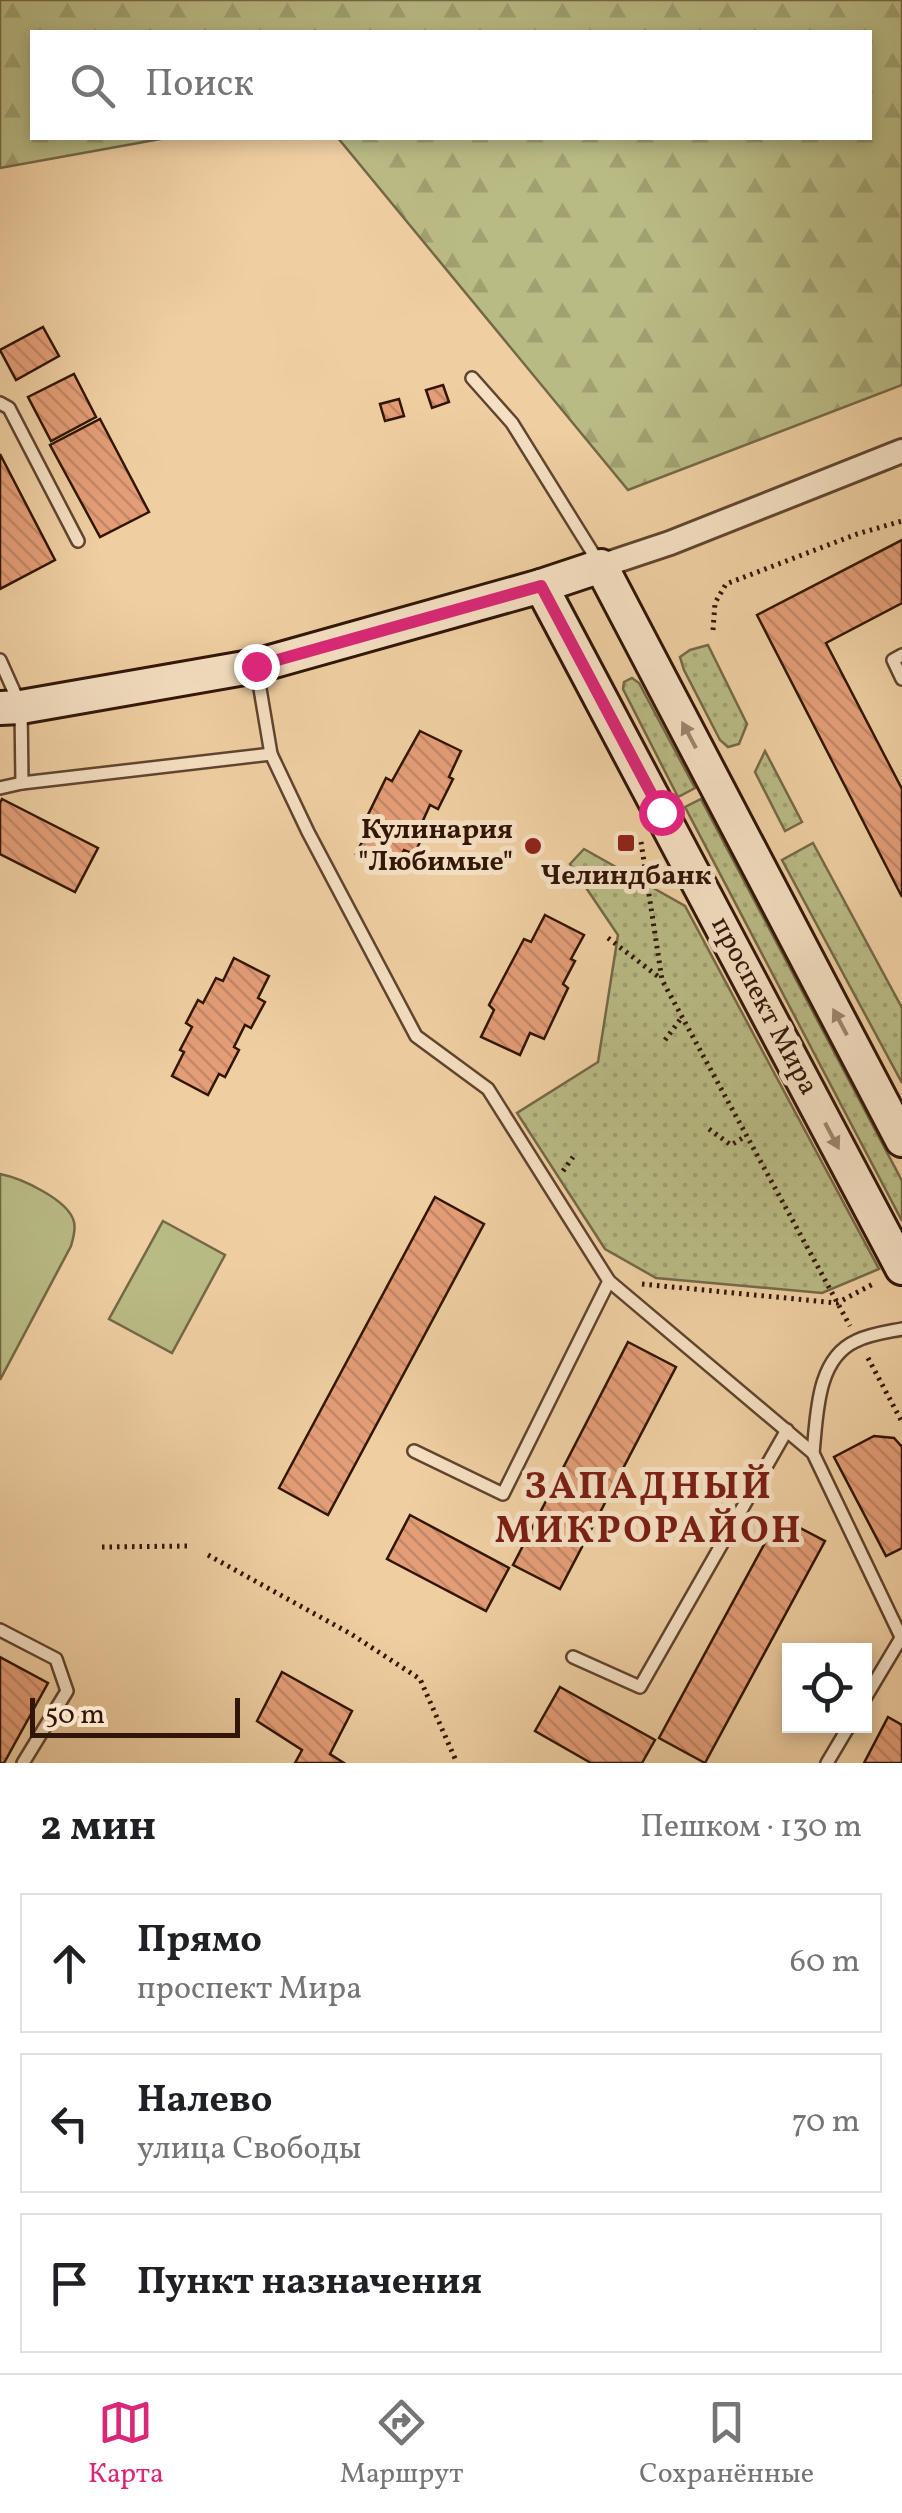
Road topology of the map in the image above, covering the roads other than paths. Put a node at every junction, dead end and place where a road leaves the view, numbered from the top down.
1 (472, 378) dead end
2 (0, 403) edge
3 (902, 451) edge
4 (78, 541) dead end
5 (600, 566) junction
6 (541, 586) junction
7 (902, 654) edge
8 (0, 660) edge
9 (256, 666) junction
10 (902, 679) edge
11 (11, 707) edge
12 (270, 754) junction
13 (22, 783) junction
14 (0, 788) edge
15 (902, 1140) edge
16 (894, 1273) edge
17 (610, 1281) junction
18 (902, 1329) edge
19 (787, 1430) junction
20 (414, 1450) dead end
21 (813, 1453) junction
22 (0, 1630) edge
23 (902, 1638) edge
24 (573, 1657) dead end
25 (872, 1687) edge
26 (846, 1733) edge
27 (23, 1763) edge
28 (827, 1763) edge

1 - 5 lane
2 - 4 lane
3 - 5 street
5 - 6 street
15 -> 5 street
6 - 9 street
6 -> 16 street, проспект Мира
7 - 10 lane
8 - 11 lane
9 - 11 street
9 - 12 lane
11 - 13 lane
12 - 13 lane
12 - 17 lane
13 - 14 lane
17 - 19 lane
17 - 20 lane
18 - 21 lane
19 - 21 lane
19 - 24 lane
21 - 23 lane
22 - 27 lane
23 - 25 lane
26 - 28 lane

